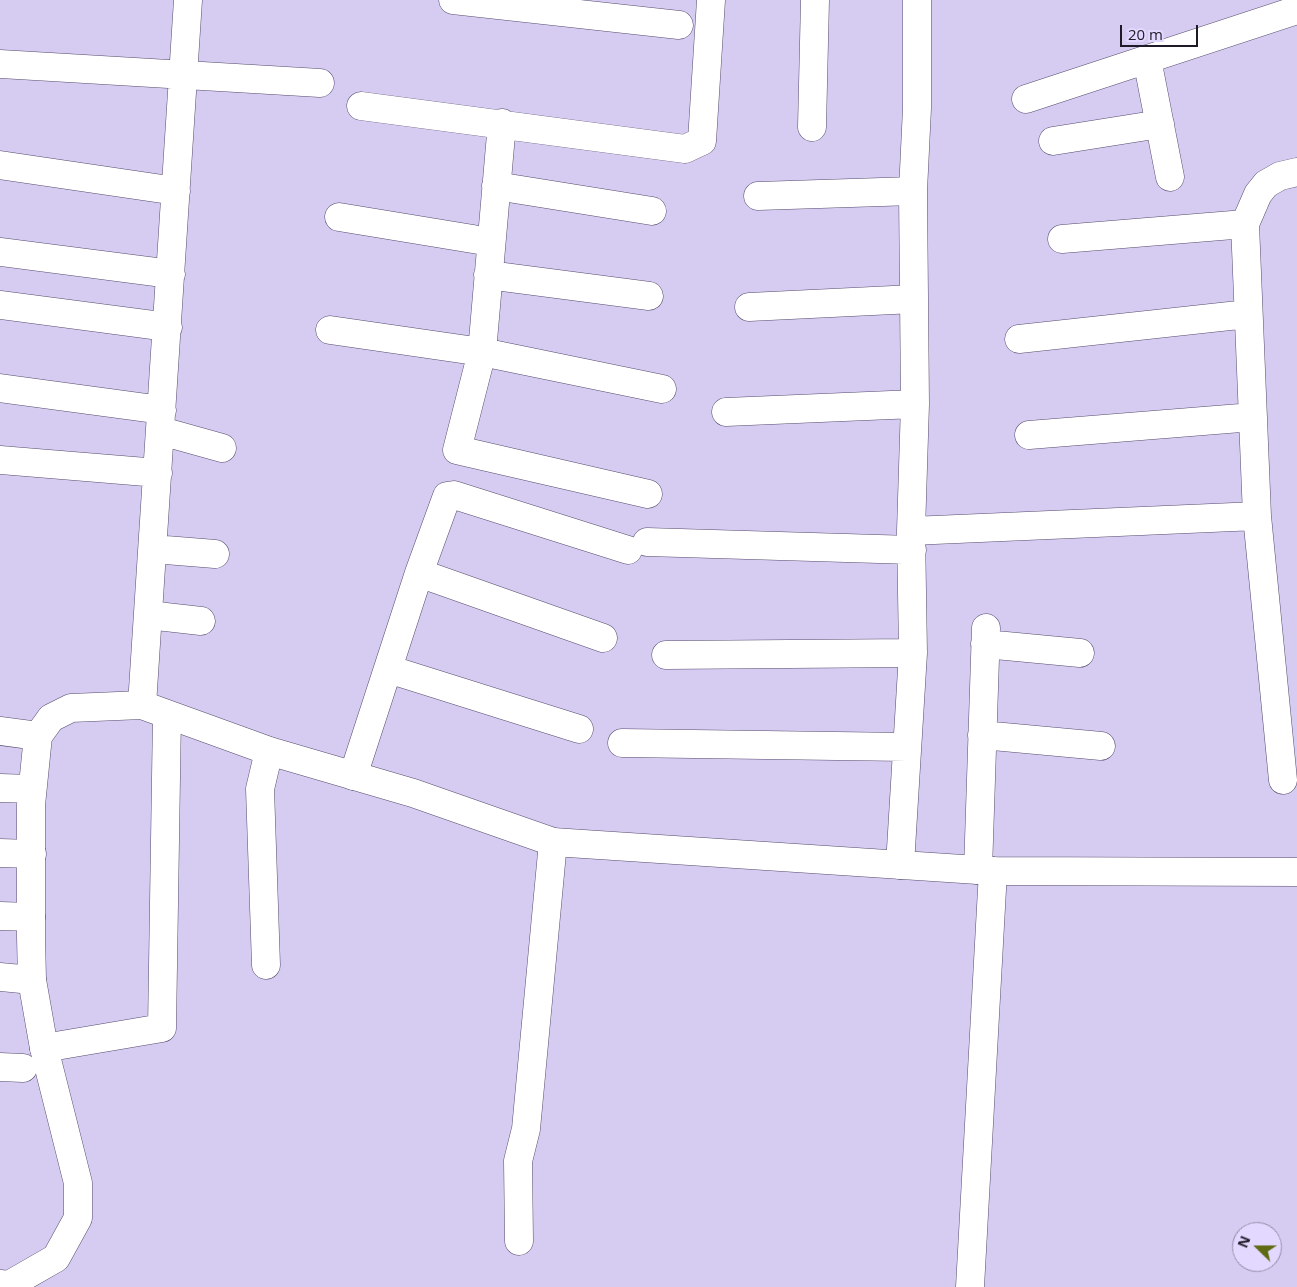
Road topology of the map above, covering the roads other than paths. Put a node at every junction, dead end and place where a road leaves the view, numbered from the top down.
1 (188, 0) edge
2 (453, 0) edge
3 (711, 0) edge
4 (815, 0) edge
5 (917, 0) edge
6 (538, 5) edge
7 (1297, 10) edge
8 (679, 24) dead end
9 (1147, 59) junction
10 (0, 64) edge
11 (182, 74) junction
12 (320, 83) dead end
13 (1026, 99) dead end
14 (361, 106) dead end
15 (502, 124) junction
16 (1160, 124) junction
17 (812, 127) dead end
18 (1053, 142) dead end
19 (0, 165) edge
20 (1297, 172) edge
21 (1170, 177) dead end
22 (496, 186) junction
23 (912, 190) junction
24 (176, 191) junction
25 (758, 196) dead end
26 (652, 211) dead end
27 (339, 217) dead end
28 (1245, 224) junction
29 (1062, 239) dead end
30 (492, 242) junction
31 (0, 252) edge
32 (171, 274) junction
33 (488, 276) junction
34 (649, 296) dead end
35 (914, 299) junction
36 (0, 305) edge
37 (749, 307) dead end
38 (1248, 314) junction
39 (168, 327) junction
40 (330, 330) dead end
41 (1019, 338) dead end
42 (482, 352) junction
43 (0, 388) edge
44 (662, 389) dead end
45 (915, 404) junction
46 (726, 412) dead end
47 (1253, 416) junction
48 (162, 420) junction
49 (1029, 435) dead end
50 (222, 448) dead end
51 (0, 460) edge
52 (158, 472) junction
53 (648, 494) dead end
54 (1257, 516) junction
55 (912, 541) junction
56 (153, 549) junction
57 (215, 554) dead end
58 (419, 573) junction
59 (148, 615) junction
60 (201, 621) dead end
61 (603, 638) dead end
62 (913, 653) junction
63 (1080, 653) dead end
64 (666, 655) dead end
65 (388, 668) junction
66 (142, 705) junction
67 (168, 715) junction
68 (579, 728) dead end
69 (0, 731) edge
70 (982, 735) junction
71 (38, 736) junction
72 (622, 744) dead end
73 (1101, 746) dead end
74 (907, 748) junction
75 (269, 751) junction
76 (353, 776) junction
77 (1283, 780) dead end
78 (0, 788) edge
79 (32, 789) junction
80 (553, 842) junction
81 (0, 853) edge
82 (32, 854) junction
83 (900, 865) junction
84 (986, 871) junction
85 (1297, 872) edge
86 (0, 916) edge
87 (31, 918) junction
88 (266, 965) dead end
89 (0, 977) edge
90 (32, 980) junction
91 (44, 1048) junction
92 (519, 1241) dead end
93 (6, 1285) edge
94 (970, 1287) edge

1 - 11 street
2 - 6 street
3 - 15 street
4 - 17 street
5 - 23 street
6 - 8 street
7 - 9 street
9 - 13 street
9 - 16 street
10 - 11 street
11 - 12 street
11 - 24 street
14 - 15 street
15 - 22 street
16 - 18 street
16 - 21 street
19 - 24 street
20 - 28 street
22 - 26 street
22 - 30 street
23 - 25 street
23 - 35 street
24 - 32 street
27 - 30 street
28 - 29 street
28 - 38 street
30 - 33 street
31 - 32 street
32 - 39 street
33 - 34 street
33 - 42 street
35 - 37 street
35 - 45 street
36 - 39 street
38 - 41 street
38 - 47 street
39 - 48 street
40 - 42 street
42 - 44 street
42 - 53 street
43 - 48 street
45 - 46 street
45 - 55 street
47 - 49 street
47 - 54 street
48 - 50 street
48 - 52 street
51 - 52 street
52 - 56 street
54 - 55 street
54 - 77 street
55 - 58 street
55 - 62 street
56 - 57 street
56 - 59 street
58 - 61 street
58 - 65 street
59 - 60 street
59 - 66 street
62 - 64 street
62 - 74 street
63 - 70 street
65 - 68 street
65 - 76 street
66 - 67 street
66 - 71 street
67 - 75 street
67 - 91 street
69 - 71 street
70 - 73 street
70 - 84 street
71 - 79 street
72 - 74 street
74 - 83 street
75 - 76 street
75 - 88 street
76 - 80 street
78 - 79 street
79 - 82 street
80 - 83 street
80 - 92 street
81 - 82 street
82 - 87 street
83 - 84 street
84 - 85 street
84 - 94 street
86 - 87 street
87 - 90 street
89 - 90 street
90 - 91 street
91 - 93 street

